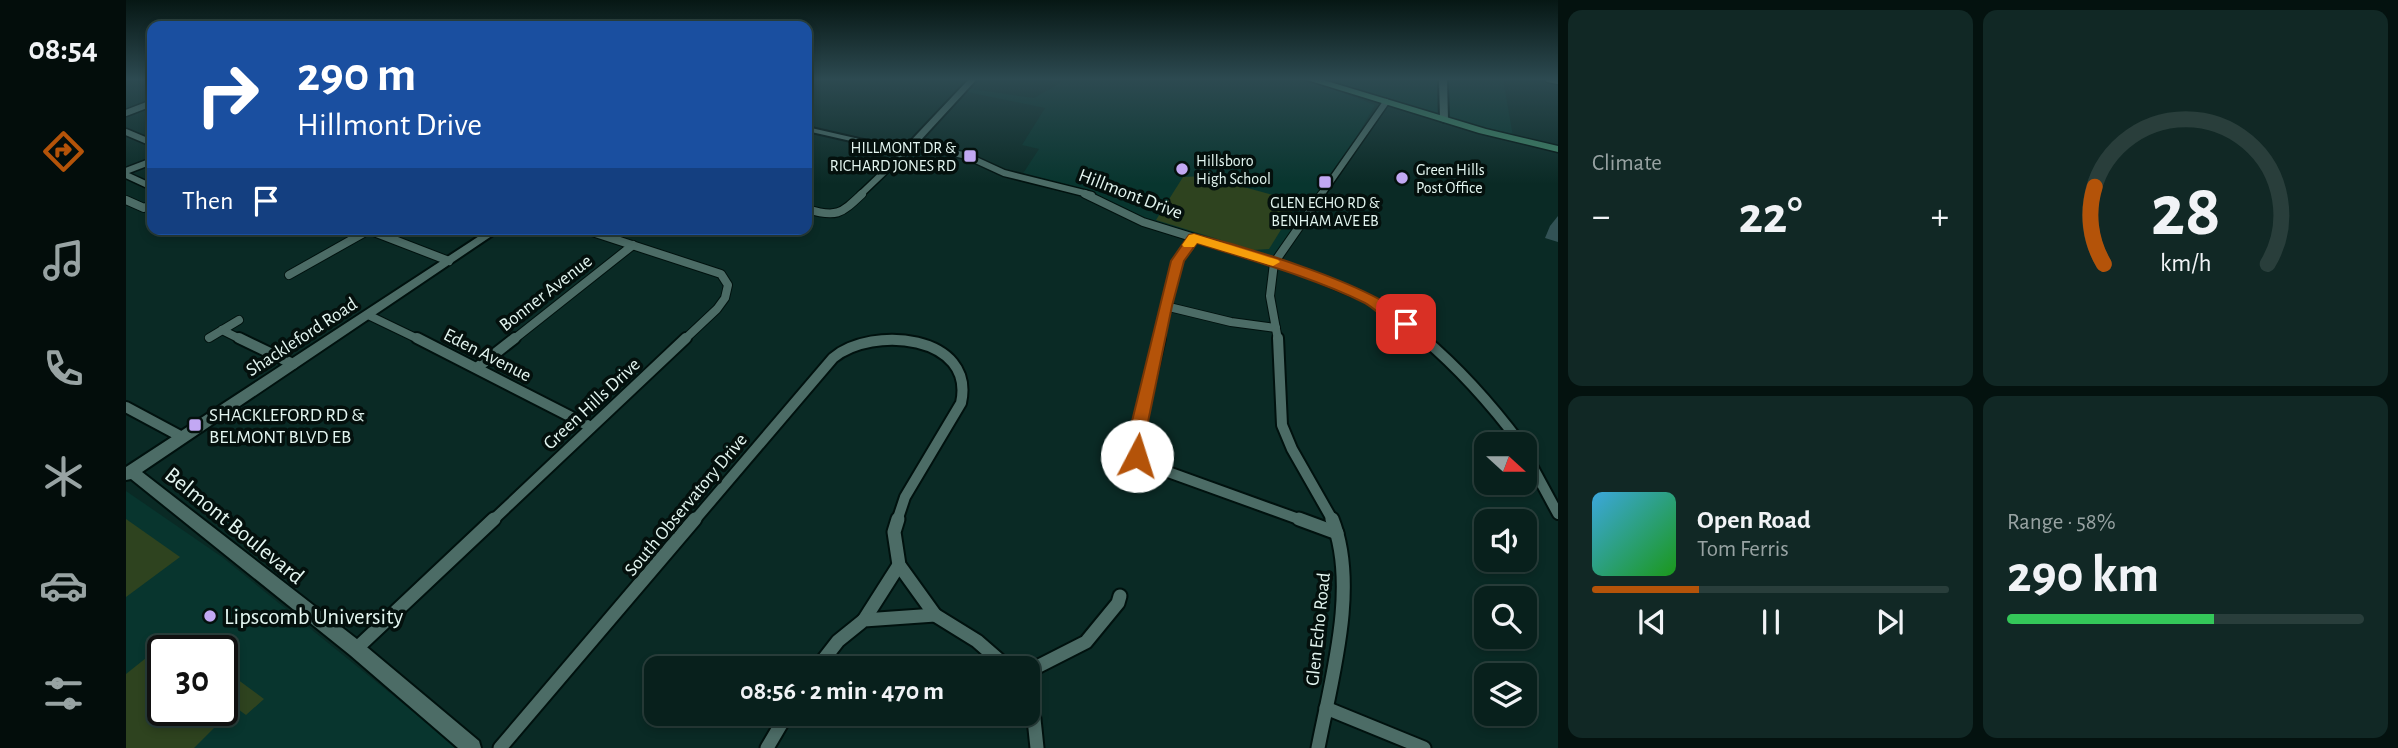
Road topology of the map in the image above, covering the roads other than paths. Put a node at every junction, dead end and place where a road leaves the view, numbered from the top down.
1 (941, 114) edge
2 (1378, 114) edge
3 (1424, 114) edge
4 (1444, 114) edge
5 (1444, 120) junction
6 (812, 130) edge
7 (126, 132) edge
8 (147, 141) edge
9 (914, 144) junction
10 (1558, 149) edge
11 (905, 152) junction
12 (147, 161) edge
13 (126, 171) edge
14 (147, 184) edge
15 (126, 200) edge
16 (147, 206) edge
17 (812, 210) edge
18 (358, 235) edge
19 (380, 235) edge
20 (488, 235) edge
21 (602, 235) edge
22 (1194, 238) junction
23 (633, 245) junction
24 (449, 261) junction
25 (1274, 263) junction
26 (289, 275) dead end
27 (1165, 306) junction
28 (368, 315) junction
29 (239, 320) dead end
30 (1276, 328) junction
31 (222, 330) junction
32 (209, 338) dead end
33 (293, 364) junction
34 (478, 367) junction
35 (126, 407) edge
36 (590, 428) junction
37 (1512, 432) edge
38 (182, 437) junction
39 (129, 473) edge
40 (1537, 475) edge
41 (1558, 514) edge
42 (1337, 533) junction
43 (899, 565) junction
44 (1120, 596) dead end
45 (935, 615) junction
46 (864, 621) junction
47 (356, 649) junction
48 (826, 656) edge
49 (994, 656) edge
50 (1040, 665) edge
51 (1326, 708) junction
52 (781, 726) edge
53 (1033, 726) edge
54 (1037, 743) edge
55 (472, 748) edge
56 (500, 748) edge
57 (767, 748) edge
58 (1318, 748) edge
59 (1424, 748) edge

1 - 9 street
2 - 25 street, Glen Echo Road
3 - 5 main road
4 - 5 street
5 - 10 main road
6 - 11 street
7 - 8 street
9 - 11 street
9 - 22 street, Hillmont Drive
11 - 17 street
12 - 13 street
13 - 14 street
15 - 16 street
18 - 26 street
19 - 24 street
20 - 24 street, Shackleford Road
21 - 23 street, Green Hills Drive
22 - 25 street, Hillmont Drive
22 - 27 street
23 - 34 street, Bonner Avenue
23 - 36 street, Green Hills Drive
24 - 28 street, Shackleford Road
25 - 30 street, Glen Echo Road
25 - 37 street, Hillmont Drive
27 - 30 street
27 - 42 street
28 - 33 street, Shackleford Road
28 - 34 street, Eden Avenue
29 - 31 street
30 - 42 street, Glen Echo Road
31 - 32 street
31 - 33 street
33 - 38 street, Shackleford Road
34 - 36 street, Eden Avenue
35 - 38 street, Belmont Boulevard
36 - 47 street, Green Hills Drive
38 - 39 street, Shackleford Road
39 - 47 street, Belmont Boulevard
40 - 41 street
42 - 51 street, Glen Echo Road
43 - 45 street
43 - 46 street
43 - 56 street, South Observatory Drive
44 - 50 street
45 - 46 street
45 - 49 street
46 - 48 street
47 - 55 street, Belmont Boulevard
51 - 58 street, Glen Echo Road
51 - 59 street
52 - 57 street
53 - 54 street

